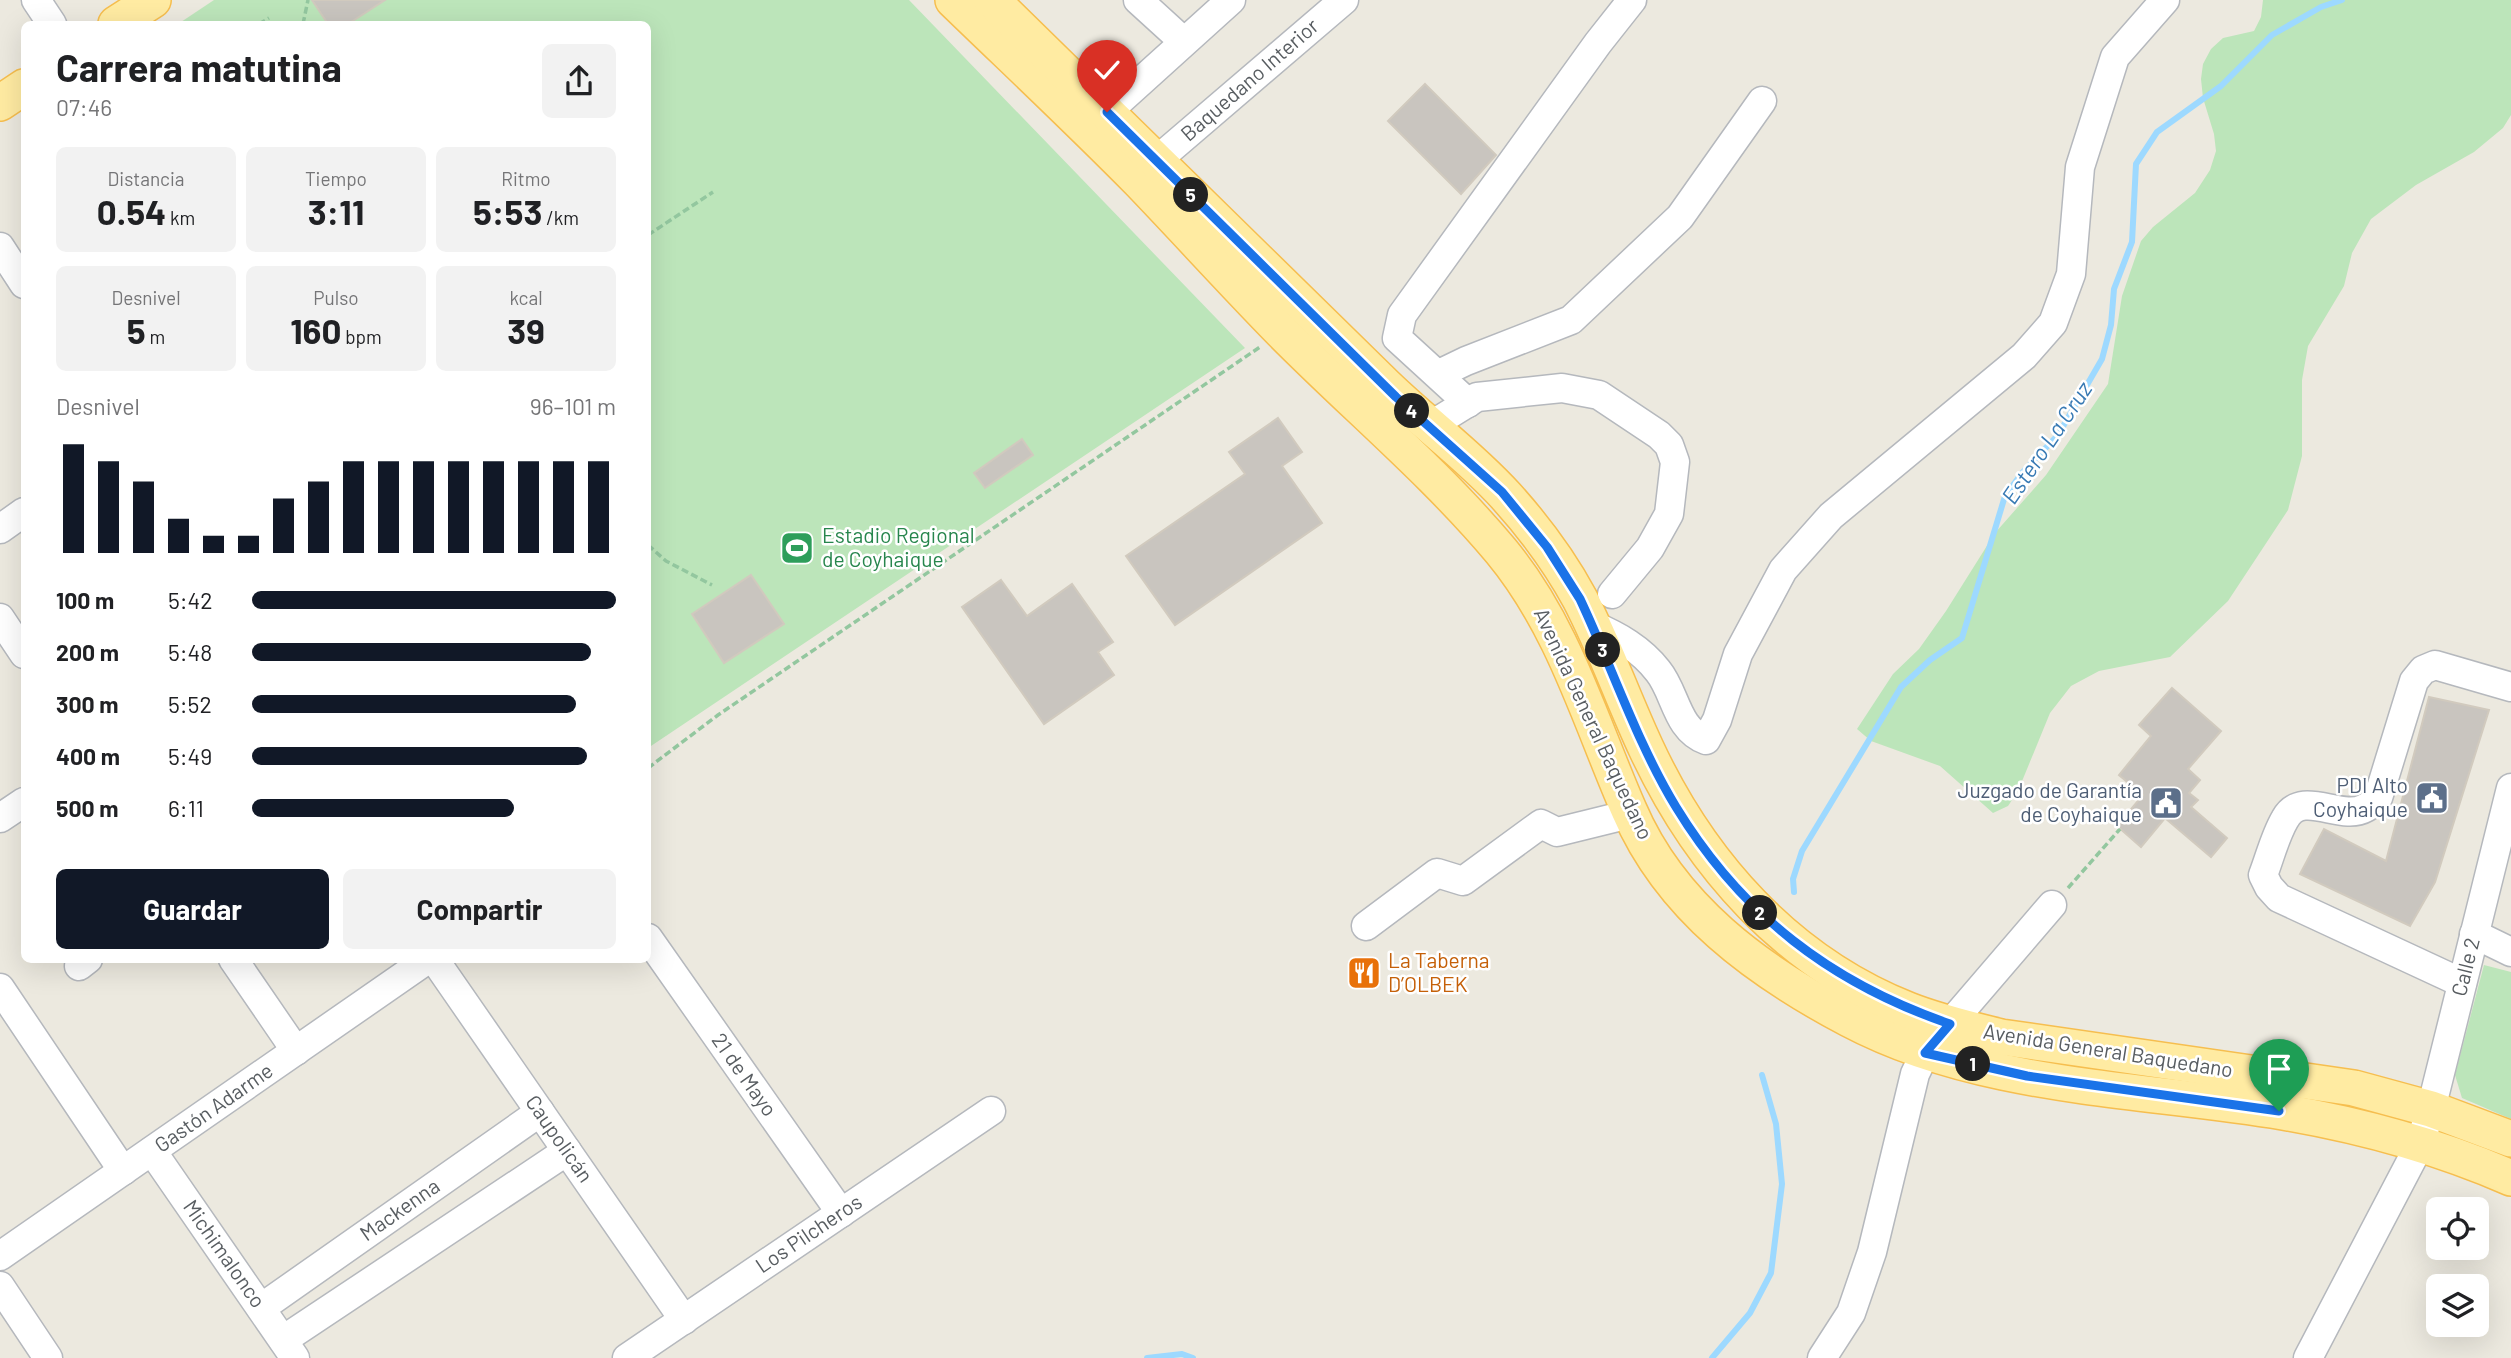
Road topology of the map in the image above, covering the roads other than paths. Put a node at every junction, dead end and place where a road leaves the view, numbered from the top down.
1 (36, 0) edge
2 (153, 0) edge
3 (953, 0) edge
4 (992, 0) edge
5 (1138, 0) edge
6 (1231, 0) edge
7 (1344, 0) edge
8 (1632, 0) edge
9 (2165, 0) edge
10 (50, 21) edge
11 (121, 21) edge
12 (1183, 41) junction
13 (21, 88) edge
14 (1762, 101) dead end
15 (0, 103) edge
16 (1107, 112) junction
17 (1156, 161) junction
18 (0, 247) edge
19 (21, 279) edge
20 (1439, 374) junction
21 (1468, 403) junction
22 (1430, 426) junction
23 (21, 514) edge
24 (0, 529) edge
25 (1612, 594) dead end
26 (0, 618) edge
27 (1592, 625) junction
28 (21, 649) edge
29 (2511, 687) edge
30 (2511, 788) edge
31 (21, 804) edge
32 (1630, 814) junction
33 (0, 818) edge
34 (2052, 905) road end
35 (1366, 926) dead end
36 (2474, 934) junction
37 (651, 942) edge
38 (2511, 951) edge
39 (236, 963) edge
40 (422, 963) edge
41 (437, 963) edge
42 (2462, 984) junction
43 (0, 988) edge
44 (1950, 1024) junction
45 (296, 1051) junction
46 (1925, 1053) junction
47 (2431, 1109) junction
48 (991, 1111) dead end
49 (540, 1112) junction
50 (2511, 1139) edge
51 (2419, 1146) junction
52 (152, 1151) junction
53 (567, 1151) junction
54 (123, 1171) junction
55 (2502, 1176) edge
56 (841, 1213) junction
57 (0, 1256) edge
58 (0, 1286) edge
59 (261, 1308) junction
60 (684, 1320) junction
61 (289, 1349) edge
62 (48, 1358) edge
63 (627, 1358) edge
64 (1822, 1358) edge
65 (2308, 1358) edge

1 - 10 street
2 - 11 main road
3 - 32 main road, Avenida General Baquedano
4 - 16 main road, Avenida General Baquedano
5 - 12 street
6 - 12 street
7 - 17 street, Baquedano Interior
8 - 20 street
9 - 27 street
12 - 16 street
13 - 15 main road
14 - 20 street
16 - 17 main road, Avenida General Baquedano
17 - 22 main road, Avenida General Baquedano
18 - 19 street
20 - 21 street
21 - 22 street
21 - 25 street
22 - 27 main road, Avenida General Baquedano
23 - 24 street
26 - 28 street
27 - 44 main road, Avenida General Baquedano
29 - 42 street
30 - 36 street, Calle 2
31 - 33 street
32 - 35 street
32 - 46 main road, Avenida General Baquedano
34 - 44 street
36 - 38 street
36 - 42 street, Calle 2
37 - 56 street, 21 de Mayo
39 - 45 street
40 - 45 street, Gastón Adarme
41 - 49 street, Caupolicán
42 - 47 street, Calle 2
43 - 54 street
44 - 46 street
44 - 47 main road, Avenida General Baquedano
45 - 52 street, Gastón Adarme
46 - 51 main road, Avenida General Baquedano
46 - 64 street
47 - 50 main road, Avenida General Baquedano
47 - 51 street, Calle 2
48 - 56 street, Los Pilcheros
49 - 53 street, Caupolicán
49 - 59 street, Mackenna
51 - 55 main road, Avenida General Baquedano
51 - 65 street, Calle 2
52 - 54 street, Gastón Adarme
52 - 59 street, Michimalonco
53 - 60 street, Caupolicán
53 - 61 street, Mackenna
54 - 57 street, Gastón Adarme
56 - 60 street, Los Pilcheros
58 - 62 street
59 - 61 street, Michimalonco
60 - 63 street, Los Pilcheros

